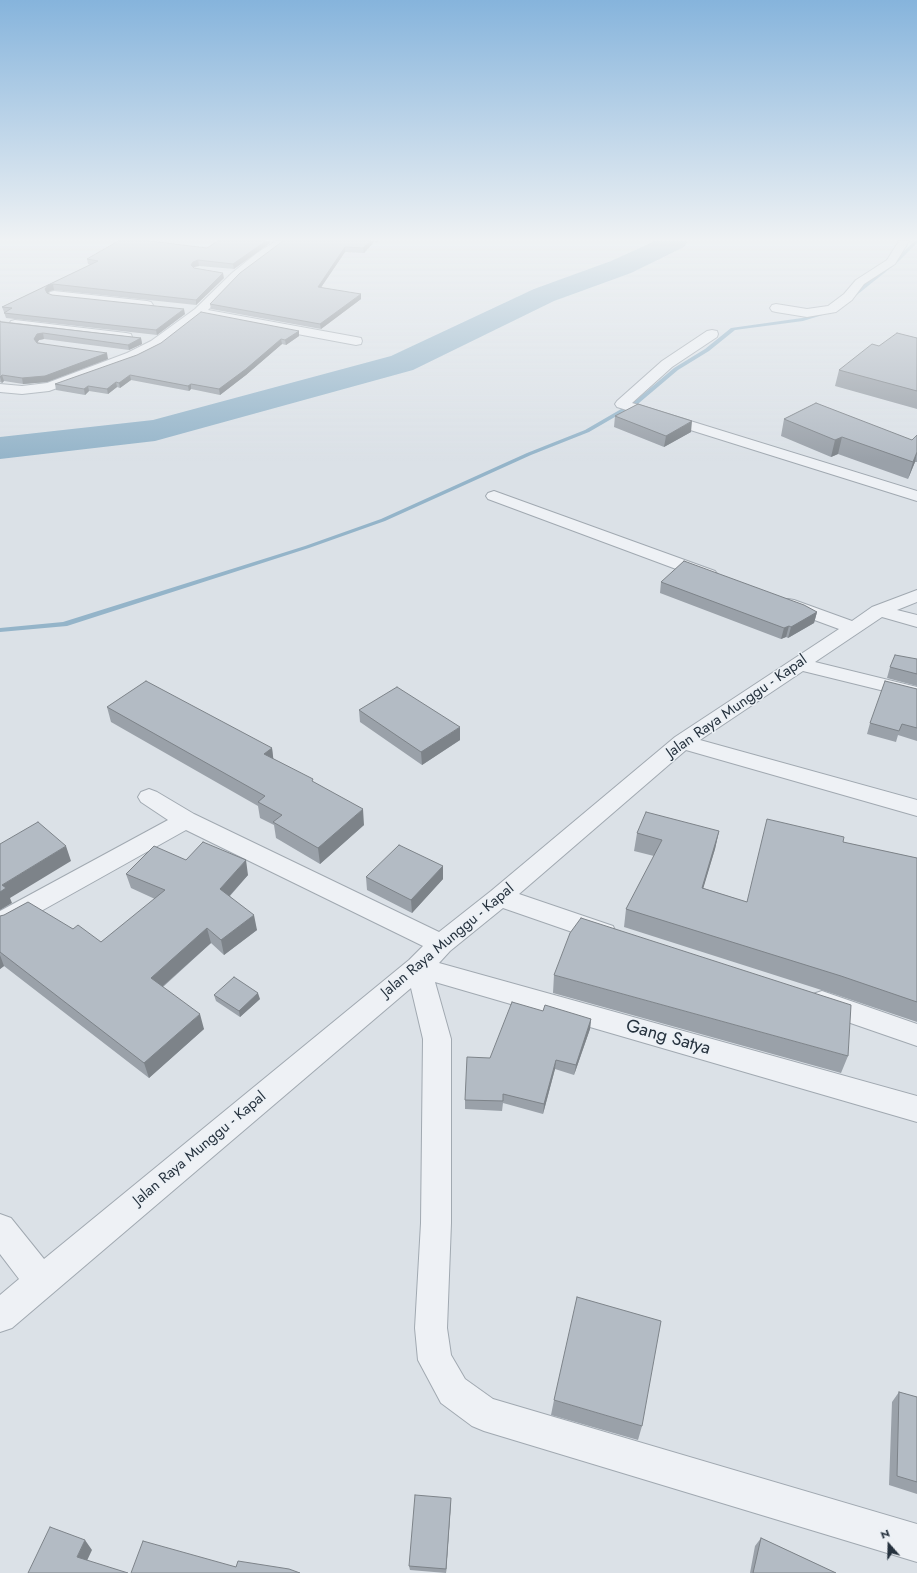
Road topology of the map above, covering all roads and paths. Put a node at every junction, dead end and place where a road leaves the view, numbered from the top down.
1 (197, 314) edge
2 (213, 314) edge
3 (3, 322) edge
4 (712, 334) dead end
5 (159, 341) junction
6 (356, 341) dead end
7 (103, 352) edge
8 (132, 356) junction
9 (0, 388) edge
10 (494, 496) dead end
11 (917, 496) edge
12 (722, 579) edge
13 (917, 595) edge
14 (773, 598) edge
15 (879, 611) junction
16 (917, 622) edge
17 (855, 628) junction
18 (799, 664) junction
19 (917, 693) edge
20 (682, 742) junction
21 (149, 797) dead end
22 (917, 808) edge
23 (186, 820) junction
24 (500, 897) junction
25 (0, 922) edge
26 (626, 940) edge
27 (441, 944) junction
28 (418, 967) junction
29 (804, 997) edge
30 (917, 1035) edge
31 (917, 1109) edge
32 (0, 1229) edge
33 (41, 1281) junction
34 (0, 1316) edge
35 (917, 1543) edge

1 - 5 street
2 - 6 street
3 - 5 street
4 - 11 street
5 - 8 street
7 - 8 street
8 - 9 street
10 - 12 street
13 - 15 street, Jalan Raya Munggu - Kapal
14 - 17 street
15 - 16 street
15 - 17 street, Jalan Raya Munggu - Kapal
17 - 18 street, Jalan Raya Munggu - Kapal
18 - 19 street
18 - 20 street, Jalan Raya Munggu - Kapal
20 - 22 street
20 - 24 street, Jalan Raya Munggu - Kapal
21 - 23 street
23 - 25 street
23 - 27 street
24 - 26 street
24 - 27 street, Jalan Raya Munggu - Kapal
27 - 28 street, Jalan Raya Munggu - Kapal
28 - 31 street, Gang Satya
28 - 33 street, Jalan Raya Munggu - Kapal
28 - 35 street
29 - 30 street
32 - 33 street
33 - 34 street, Jalan Raya Munggu - Kapal

